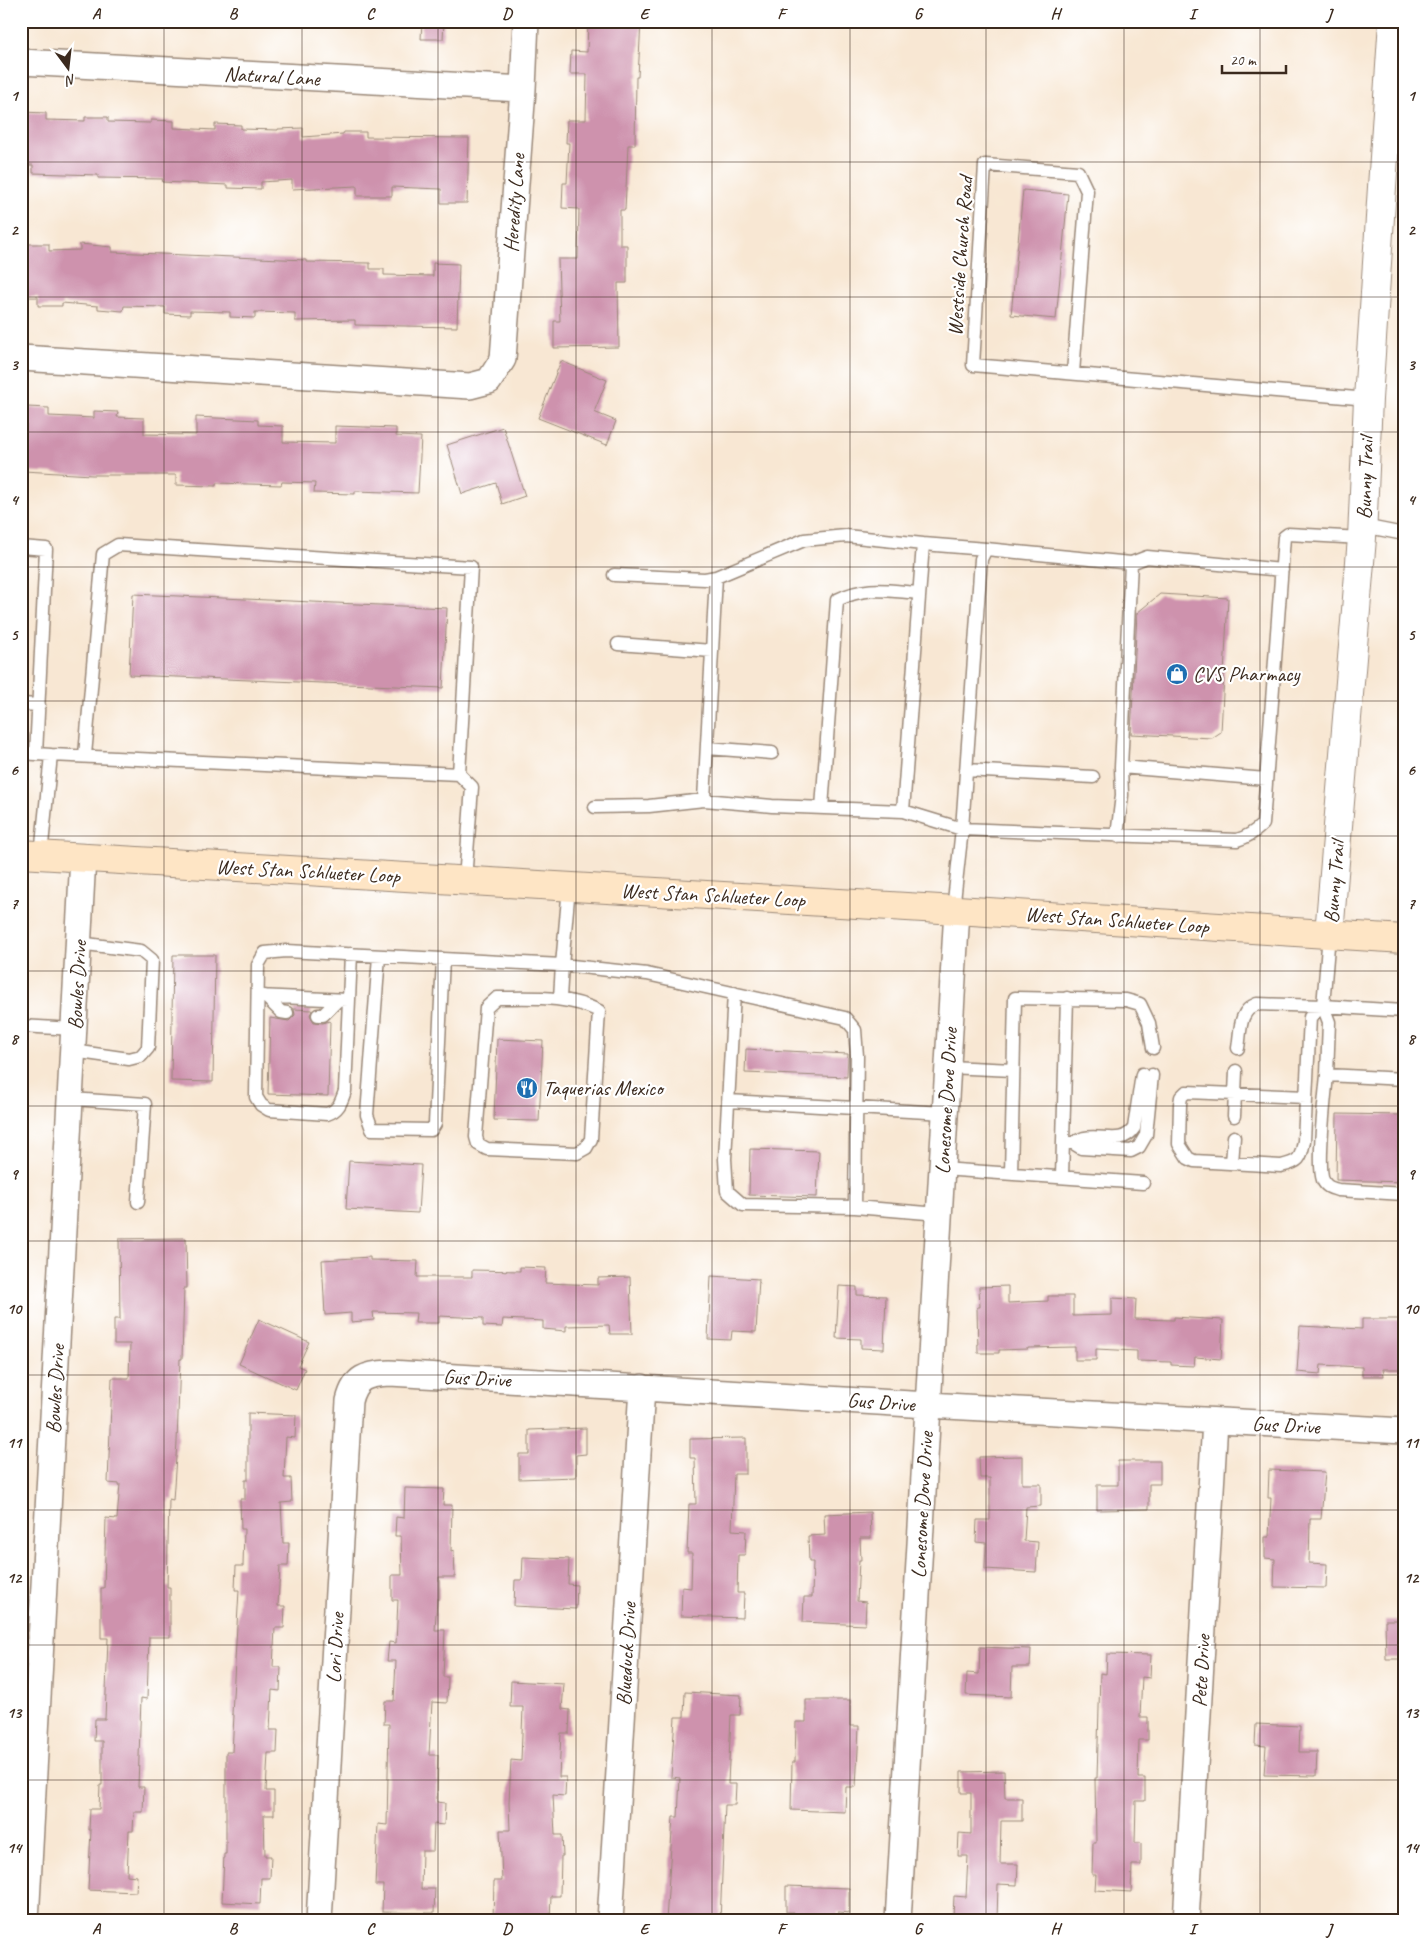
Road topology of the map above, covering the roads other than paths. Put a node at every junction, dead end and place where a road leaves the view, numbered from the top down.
1 (526, 21) edge
2 (1393, 21) edge
3 (21, 62) edge
4 (523, 89) junction
5 (21, 358) edge
6 (1074, 373) junction
7 (1368, 399) junction
8 (1363, 532) junction
9 (1404, 534) edge
10 (924, 544) junction
11 (21, 547) edge
12 (986, 549) junction
13 (1132, 563) junction
14 (1282, 570) junction
15 (614, 575) dead end
16 (716, 577) junction
17 (919, 593) junction
18 (618, 644) dead end
19 (712, 651) junction
20 (21, 704) edge
21 (39, 705) junction
22 (706, 748) junction
23 (21, 753) edge
24 (772, 753) dead end
25 (36, 754) junction
26 (51, 754) junction
27 (85, 755) junction
28 (1121, 767) junction
29 (966, 770) junction
30 (459, 774) junction
31 (1093, 777) dead end
32 (1266, 779) junction
33 (704, 800) junction
34 (595, 807) dead end
35 (822, 808) junction
36 (903, 811) junction
37 (962, 829) junction
38 (1117, 836) junction
39 (31, 854) edge
40 (84, 857) junction
41 (465, 880) junction
42 (569, 887) junction
43 (955, 910) junction
44 (1329, 934) junction
45 (1404, 939) edge
46 (79, 943) junction
47 (351, 954) junction
48 (379, 956) junction
49 (443, 959) junction
50 (562, 965) junction
51 (734, 993) junction
52 (262, 996) junction
53 (560, 998) junction
54 (1067, 998) junction
55 (343, 1000) junction
56 (1323, 1006) junction
57 (1404, 1011) edge
58 (287, 1013) dead end
59 (318, 1015) dead end
60 (21, 1026) edge
61 (74, 1040) junction
62 (1149, 1047) dead end
63 (1238, 1048) dead end
64 (948, 1066) junction
65 (1013, 1070) junction
66 (1236, 1071) dead end
67 (1147, 1075) dead end
68 (1327, 1075) junction
69 (1404, 1079) edge
70 (1235, 1094) junction
71 (1306, 1097) junction
72 (71, 1098) junction
73 (728, 1101) junction
74 (856, 1109) junction
75 (945, 1113) junction
76 (1234, 1116) dead end
77 (1234, 1137) dead end
78 (1068, 1143) junction
79 (1232, 1163) junction
80 (942, 1169) junction
81 (1011, 1174) junction
82 (1062, 1177) junction
83 (1142, 1183) dead end
84 (1404, 1194) edge
85 (138, 1202) dead end
86 (855, 1207) junction
87 (939, 1214) junction
88 (360, 1380) joint
89 (642, 1387) junction
90 (928, 1405) junction
91 (1216, 1421) junction
92 (1404, 1431) edge
93 (27, 1792) edge
94 (26, 1921) edge
95 (319, 1921) edge
96 (610, 1921) edge
97 (898, 1921) edge
98 (1186, 1921) edge

1 - 4 street, Heredity Lane
2 - 7 street, Bunny Trail
3 - 4 street, Natural Lane
4 - 5 street, Heredity Lane
6 - 6 lane, Westside Church Road
6 - 7 lane, Westside Church Road
7 - 8 street, Bunny Trail
8 - 9 lane
8 - 14 lane
8 - 44 street, Bunny Trail
10 - 12 lane
10 - 16 lane
10 - 17 lane
11 - 21 lane
12 - 13 lane
12 - 29 lane
13 - 14 lane
13 - 28 lane
14 - 32 lane
15 - 16 lane
16 - 19 lane
17 - 35 lane
17 - 36 lane
18 - 19 lane
19 - 22 lane
20 - 21 lane
21 - 25 lane
22 - 24 lane
22 - 33 lane
23 - 25 lane
25 - 26 lane
26 - 27 lane
26 - 39 lane
27 - 30 lane
27 - 30 lane
28 - 32 lane
28 - 38 lane
29 - 31 lane
29 - 37 lane
30 - 41 lane
32 - 38 lane
33 - 34 lane
33 - 35 lane
35 - 36 lane
36 - 37 lane
37 - 38 lane
37 - 43 lane
39 - 40 main road, West Stan Schlueter Loop
40 - 41 main road, West Stan Schlueter Loop
40 - 46 street, Bowles Drive
41 - 42 main road, West Stan Schlueter Loop
42 - 43 main road, West Stan Schlueter Loop
42 - 50 lane
43 - 44 main road, West Stan Schlueter Loop
43 - 64 street, Lonesome Dove Drive
44 - 45 main road, West Stan Schlueter Loop
44 - 56 lane
46 - 61 street, Bowles Drive
46 - 61 lane
47 - 48 lane
47 - 52 lane
47 - 55 lane
48 - 49 lane
48 - 49 lane
49 - 50 lane
50 - 51 lane
50 - 53 lane
51 - 73 lane
51 - 74 lane
52 - 55 lane
52 - 55 lane
52 - 58 lane
53 - 53 lane
54 - 62 lane
54 - 65 lane
54 - 78 lane
55 - 59 lane
56 - 57 lane
56 - 63 lane
56 - 68 lane
56 - 71 lane
60 - 61 lane
61 - 72 street, Bowles Drive
64 - 65 lane
64 - 75 street, Lonesome Dove Drive
65 - 81 lane
66 - 70 lane
67 - 78 lane
68 - 69 lane
68 - 84 lane
70 - 71 lane
70 - 76 lane
70 - 79 lane
71 - 79 lane
72 - 85 lane
72 - 93 street, Bowles Drive
73 - 74 lane
73 - 86 lane
74 - 75 lane
74 - 86 lane
75 - 80 street, Lonesome Dove Drive
77 - 79 lane
78 - 82 lane
80 - 81 lane
80 - 87 street, Lonesome Dove Drive
81 - 82 lane
82 - 83 lane
86 - 87 lane
87 - 90 street, Lonesome Dove Drive
88 - 89 street, Gus Drive
88 - 95 street, Lori Drive
89 - 90 street, Gus Drive
89 - 96 street, Blueduck Drive
90 - 91 street, Gus Drive
90 - 97 street, Lonesome Dove Drive
91 - 92 street, Gus Drive
91 - 98 street, Pete Drive
93 - 94 street, Bowles Drive

